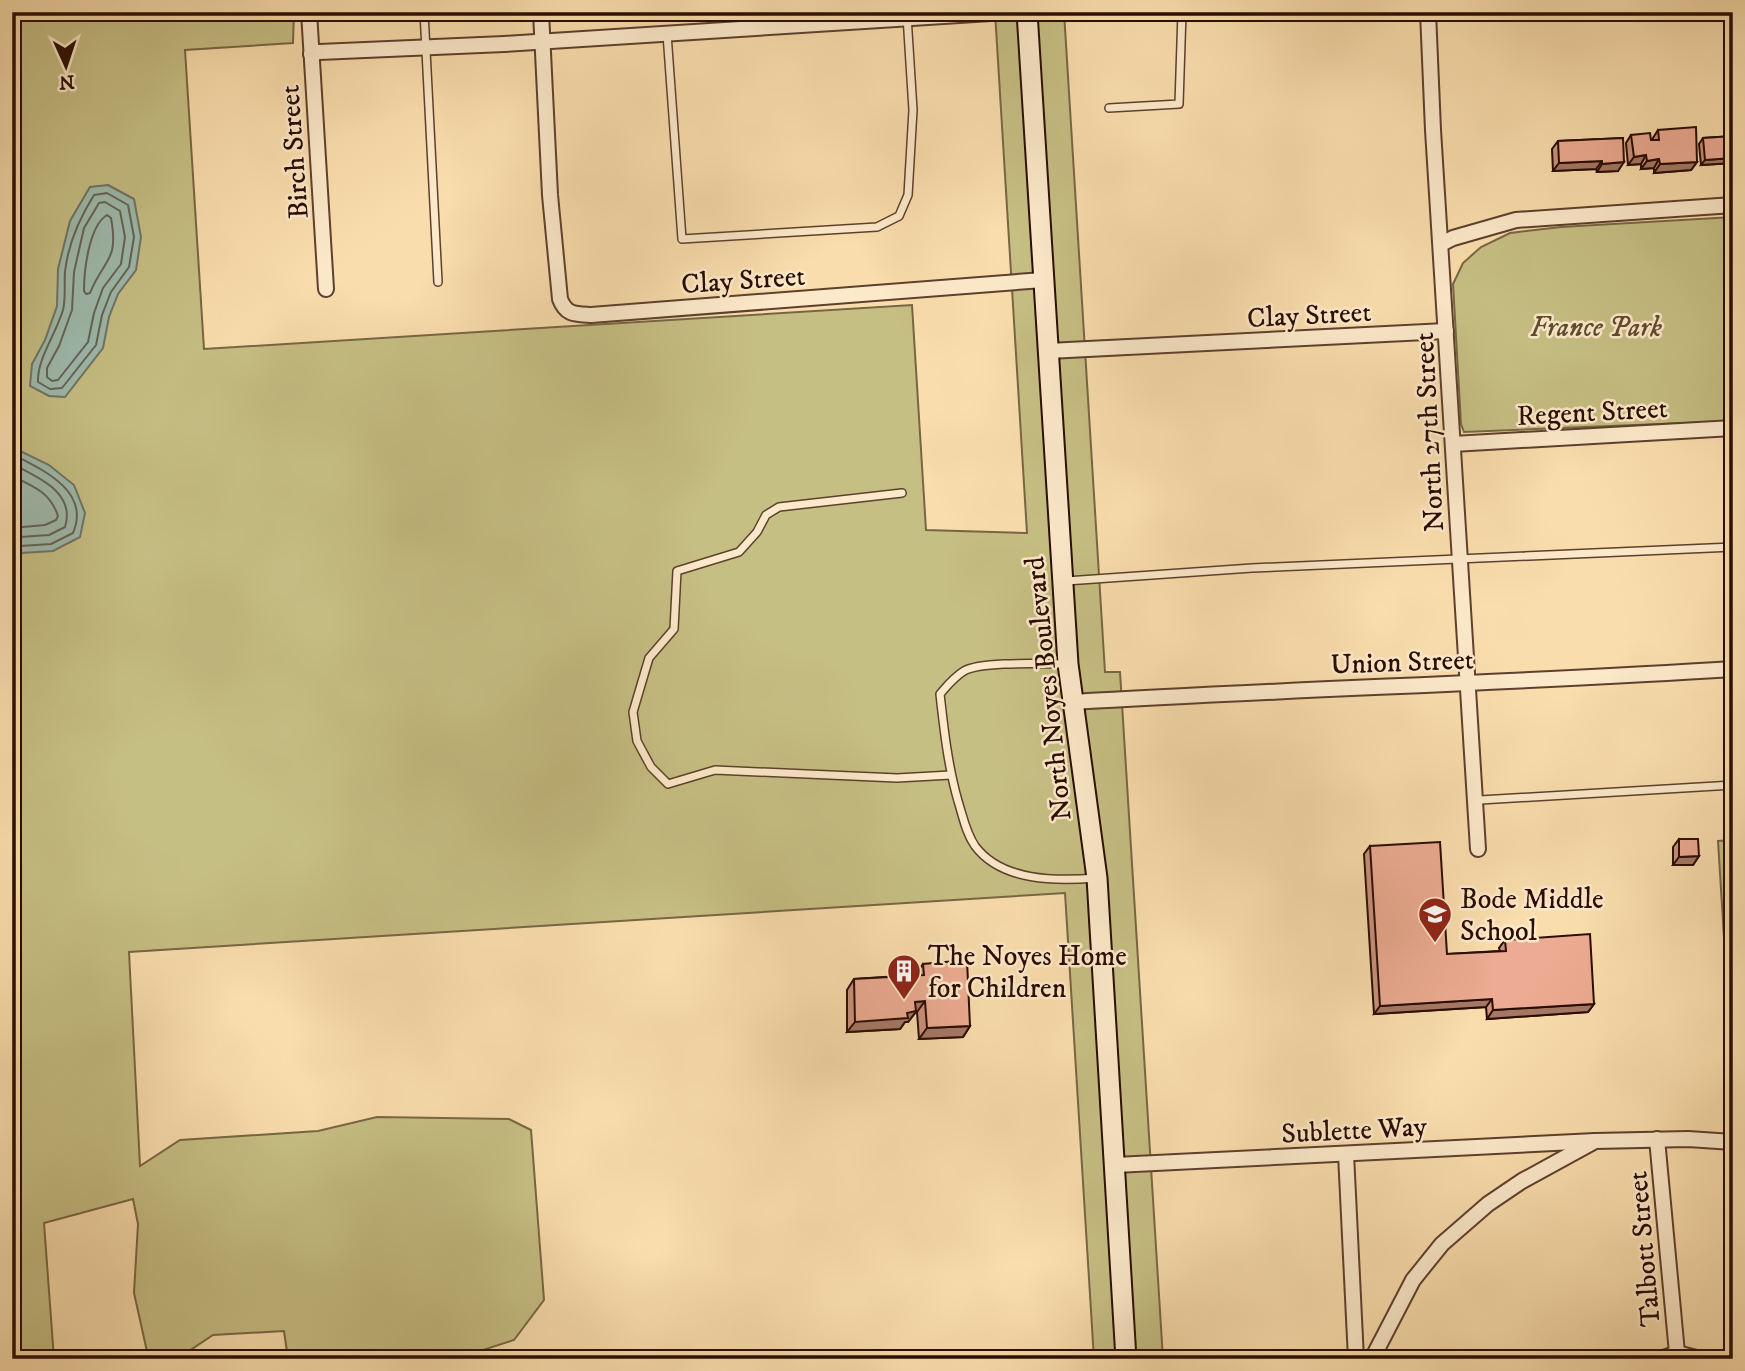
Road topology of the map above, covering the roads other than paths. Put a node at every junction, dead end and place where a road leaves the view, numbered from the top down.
1 (309, 12) edge
2 (424, 12) edge
3 (541, 12) edge
4 (1007, 12) edge
5 (1027, 12) edge
6 (1182, 12) edge
7 (1428, 12) edge
8 (907, 15) edge
9 (667, 34) junction
10 (542, 42) junction
11 (426, 47) junction
12 (311, 54) junction
13 (1109, 108) dead end
14 (1729, 205) edge
15 (1441, 244) junction
16 (1043, 280) junction
17 (438, 282) dead end
18 (326, 289) dead end
19 (1446, 331) junction
20 (1048, 351) junction
21 (1733, 428) edge
22 (1454, 444) junction
23 (902, 493) dead end
24 (1733, 547) edge
25 (1460, 560) junction
26 (1062, 581) junction
27 (1068, 664) junction
28 (1733, 669) edge
29 (1467, 684) junction
30 (1073, 702) junction
31 (951, 775) junction
32 (1733, 785) edge
33 (1474, 797) junction
34 (1478, 849) dead end
35 (1097, 878) junction
36 (1657, 1139) junction
37 (1595, 1141) junction
38 (1733, 1142) edge
39 (1346, 1154) junction
40 (1115, 1165) junction
41 (1677, 1353) junction
42 (1126, 1359) edge
43 (1356, 1359) edge
44 (1372, 1359) edge
45 (1661, 1359) edge
46 (1700, 1359) edge

1 - 12 street, Birch Street
2 - 11 lane
3 - 10 street
4 - 8 street
5 - 16 street, North Noyes Boulevard
6 - 13 lane
7 - 15 street, North 27th Street
8 - 9 street
8 - 9 lane
9 - 10 street
10 - 11 street
10 - 16 street, Clay Street
11 - 12 street
11 - 17 lane
12 - 18 street, Birch Street
14 - 15 street
15 - 19 street, North 27th Street
16 - 20 street, North Noyes Boulevard
19 - 20 street, Clay Street
19 - 22 street, North 27th Street
20 - 26 street, North Noyes Boulevard
21 - 22 street, Regent Street
22 - 25 street, North 27th Street
23 - 31 lane
24 - 25 lane
25 - 26 lane
25 - 29 street, North 27th Street
26 - 27 street, North Noyes Boulevard
27 - 30 street, North Noyes Boulevard
27 - 31 lane
28 - 29 street, Union Street
29 - 30 street, Union Street
29 - 33 street, North 27th Street
30 - 35 street, North Noyes Boulevard
31 - 35 lane
32 - 33 lane
33 - 34 street, North 27th Street
35 - 40 street, North Noyes Boulevard
36 - 37 street, Sublette Way
36 - 38 street, Sublette Way
36 - 41 street, Talbott Street
37 - 39 street, Sublette Way
37 - 44 street
39 - 40 street, Sublette Way
39 - 43 street
40 - 42 street, North Noyes Boulevard
41 - 45 street
41 - 46 street

